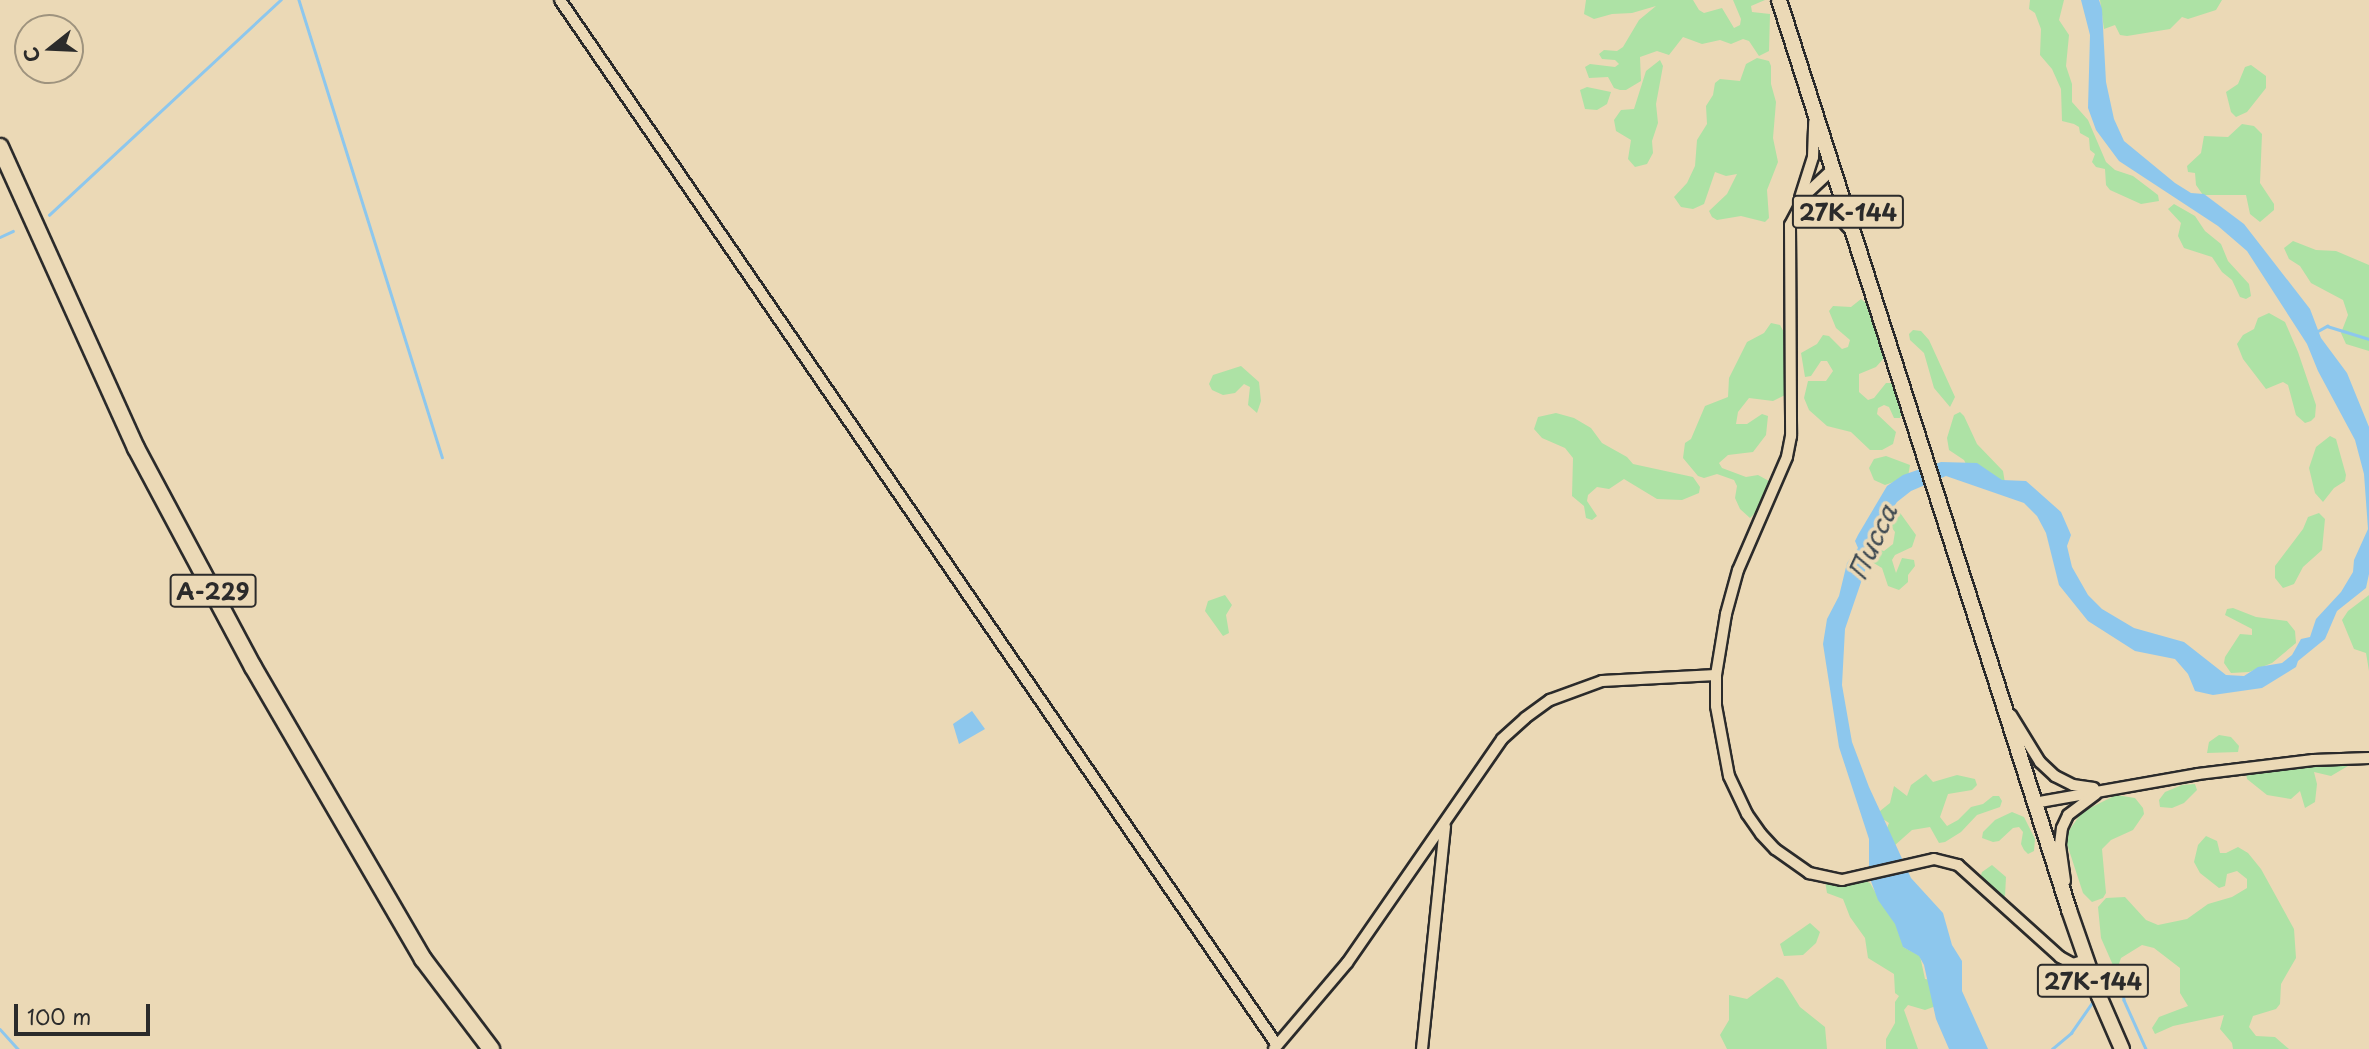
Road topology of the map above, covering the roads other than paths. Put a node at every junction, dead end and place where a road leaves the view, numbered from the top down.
1 (561, 0) edge
2 (1779, 0) edge
3 (1812, 102) junction
4 (0, 147) edge
5 (1834, 168) junction
6 (1797, 207) junction
7 (1855, 236) junction
8 (1716, 675) junction
9 (2001, 699) junction
10 (2369, 758) edge
11 (2104, 789) junction
12 (2034, 803) junction
13 (1446, 822) junction
14 (2068, 910) junction
15 (2085, 960) junction
16 (1276, 1047) edge
17 (490, 1049) edge
18 (1422, 1049) edge
19 (2122, 1049) edge

1 - 16 street
2 - 3 main road, 27К-144
3 - 5 main road, 27К-144
3 - 6 street
4 - 17 highway, А-229
5 - 6 street
5 - 7 main road, 27К-144
6 - 7 street
6 - 8 street
7 - 9 main road, 27К-144
8 - 13 street
8 - 15 street
9 - 11 street
9 - 12 main road, 27К-144
10 - 11 street
11 - 12 street
11 - 14 street
12 - 14 main road, 27К-144
13 - 16 street
13 - 18 street
14 - 15 main road, 27К-144
15 - 19 main road, 27К-144

